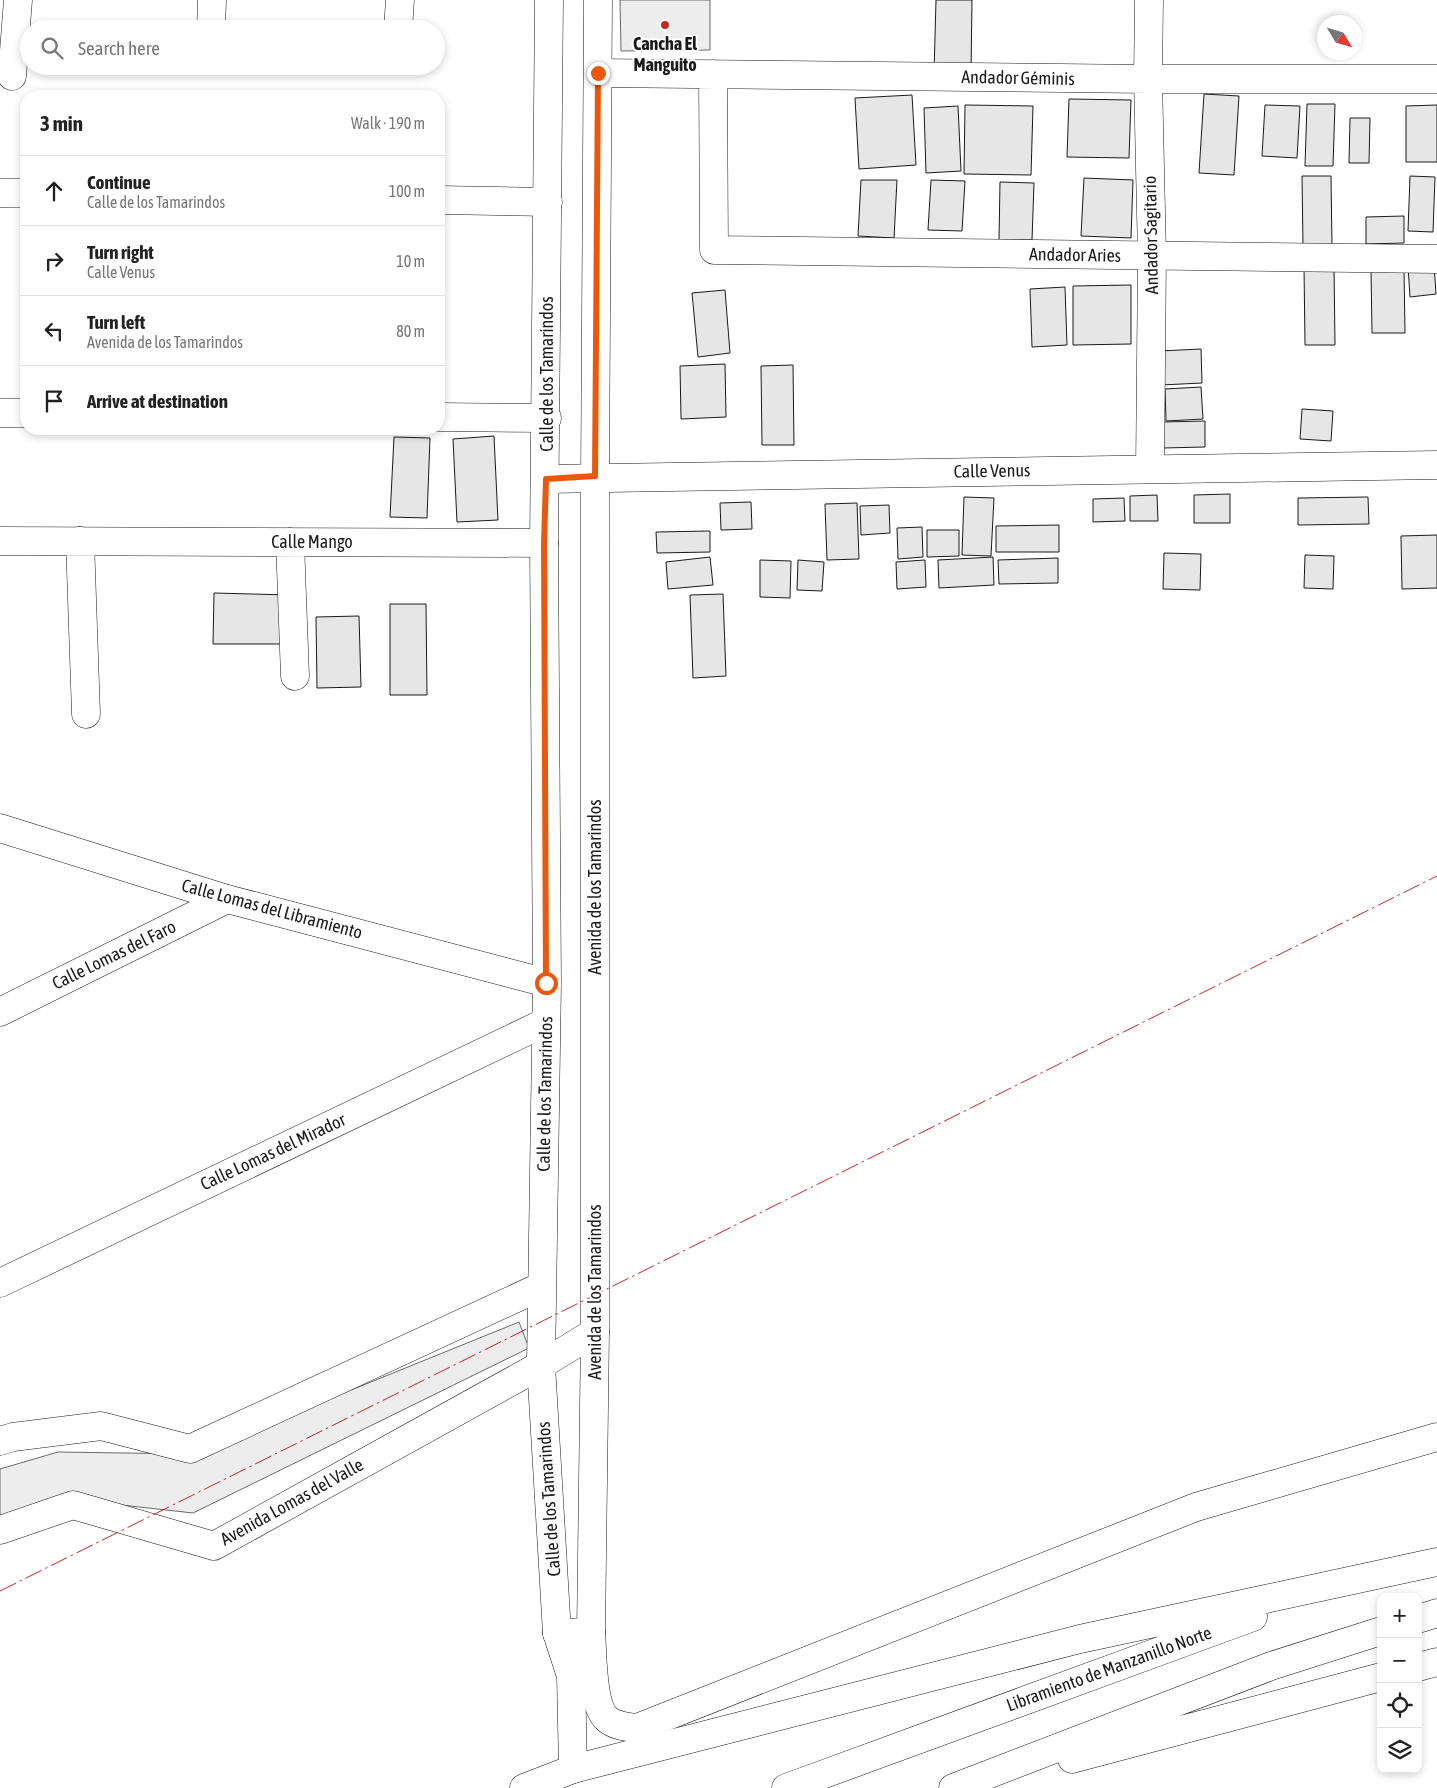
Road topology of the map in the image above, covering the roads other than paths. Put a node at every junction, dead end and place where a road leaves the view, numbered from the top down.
1 (18, 0) edge
2 (212, 0) edge
3 (400, 0) edge
4 (549, 0) edge
5 (598, 0) edge
6 (1149, 0) edge
7 (211, 20) edge
8 (399, 20) edge
9 (598, 73) junction
10 (713, 74) junction
11 (12, 76) dead end
12 (1148, 79) junction
13 (1437, 79) edge
14 (0, 193) edge
15 (20, 193) edge
16 (445, 200) edge
17 (548, 202) junction
18 (1152, 256) junction
19 (1437, 258) edge
20 (0, 413) edge
21 (20, 413) edge
22 (445, 417) edge
23 (547, 418) junction
24 (1437, 465) edge
25 (1150, 469) junction
26 (595, 476) junction
27 (546, 479) junction
28 (0, 541) edge
29 (80, 541) junction
30 (290, 542) junction
31 (544, 543) junction
32 (295, 676) dead end
33 (86, 714) dead end
34 (0, 828) edge
35 (227, 899) junction
36 (546, 983) junction
37 (0, 1012) edge
38 (546, 1022) junction
39 (0, 1282) edge
40 (540, 1287) junction
41 (595, 1332) junction
42 (541, 1365) junction
43 (1437, 1436) edge
44 (0, 1441) edge
45 (0, 1530) edge
46 (1437, 1564) edge
47 (1437, 1613) edge
48 (1422, 1618) edge
49 (591, 1632) junction
50 (1377, 1632) edge
51 (557, 1633) junction
52 (1437, 1662) edge
53 (1422, 1666) edge
54 (571, 1676) junction
55 (1377, 1678) edge
56 (573, 1769) junction
57 (524, 1788) edge
58 (786, 1788) edge
59 (954, 1788) edge
60 (962, 1788) edge

1 - 11 main road
2 - 7 main road
3 - 8 main road
4 - 17 main road, Calle de los Tamarindos
5 - 9 main road, Avenida de los Tamarindos
6 - 12 main road, Andador Sagitario
9 - 10 main road, Andador Géminis
9 - 26 main road, Avenida de los Tamarindos
10 - 12 main road, Andador Géminis
10 - 18 main road, Andador Aries
12 - 13 main road, Andador Géminis
12 - 18 main road, Andador Sagitario
14 - 15 main road
16 - 17 main road
17 - 23 main road, Calle de los Tamarindos
18 - 19 main road, Andador Aries
18 - 25 main road, Andador Sagitario
20 - 21 main road
22 - 23 main road
23 - 27 main road, Calle de los Tamarindos
24 - 25 main road, Calle Venus
25 - 26 main road, Calle Venus
26 - 27 main road, Calle Venus
26 - 41 main road, Avenida de los Tamarindos
27 - 31 main road, Calle de los Tamarindos
28 - 29 main road, Calle Mango
29 - 30 main road, Calle Mango
29 - 33 main road
30 - 31 main road, Calle Mango
30 - 32 main road
31 - 36 main road, Calle de los Tamarindos
34 - 35 main road, Calle Lomas del Libramiento
35 - 36 main road, Calle Lomas del Libramiento
35 - 37 main road, Calle Lomas del Faro
36 - 38 main road, Calle de los Tamarindos
38 - 39 main road, Calle Lomas del Mirador
38 - 40 main road, Calle de los Tamarindos
40 - 42 main road, Calle de los Tamarindos
40 - 44 main road
41 - 42 main road, Avenida Lomas del Valle
41 - 49 main road, Avenida de los Tamarindos
42 - 45 main road, Avenida Lomas del Valle
42 - 51 main road, Calle de los Tamarindos
43 - 49 main road
46 - 56 main road
46 - 58 main road, Libramiento de Manzanillo Norte
47 - 48 main road
49 - 51 main road
49 - 54 main road, Avenida de los Tamarindos
50 - 59 main road
51 - 54 main road, Calle de los Tamarindos
52 - 53 main road
54 - 56 main road, Avenida de los Tamarindos
55 - 60 main road
56 - 57 main road

